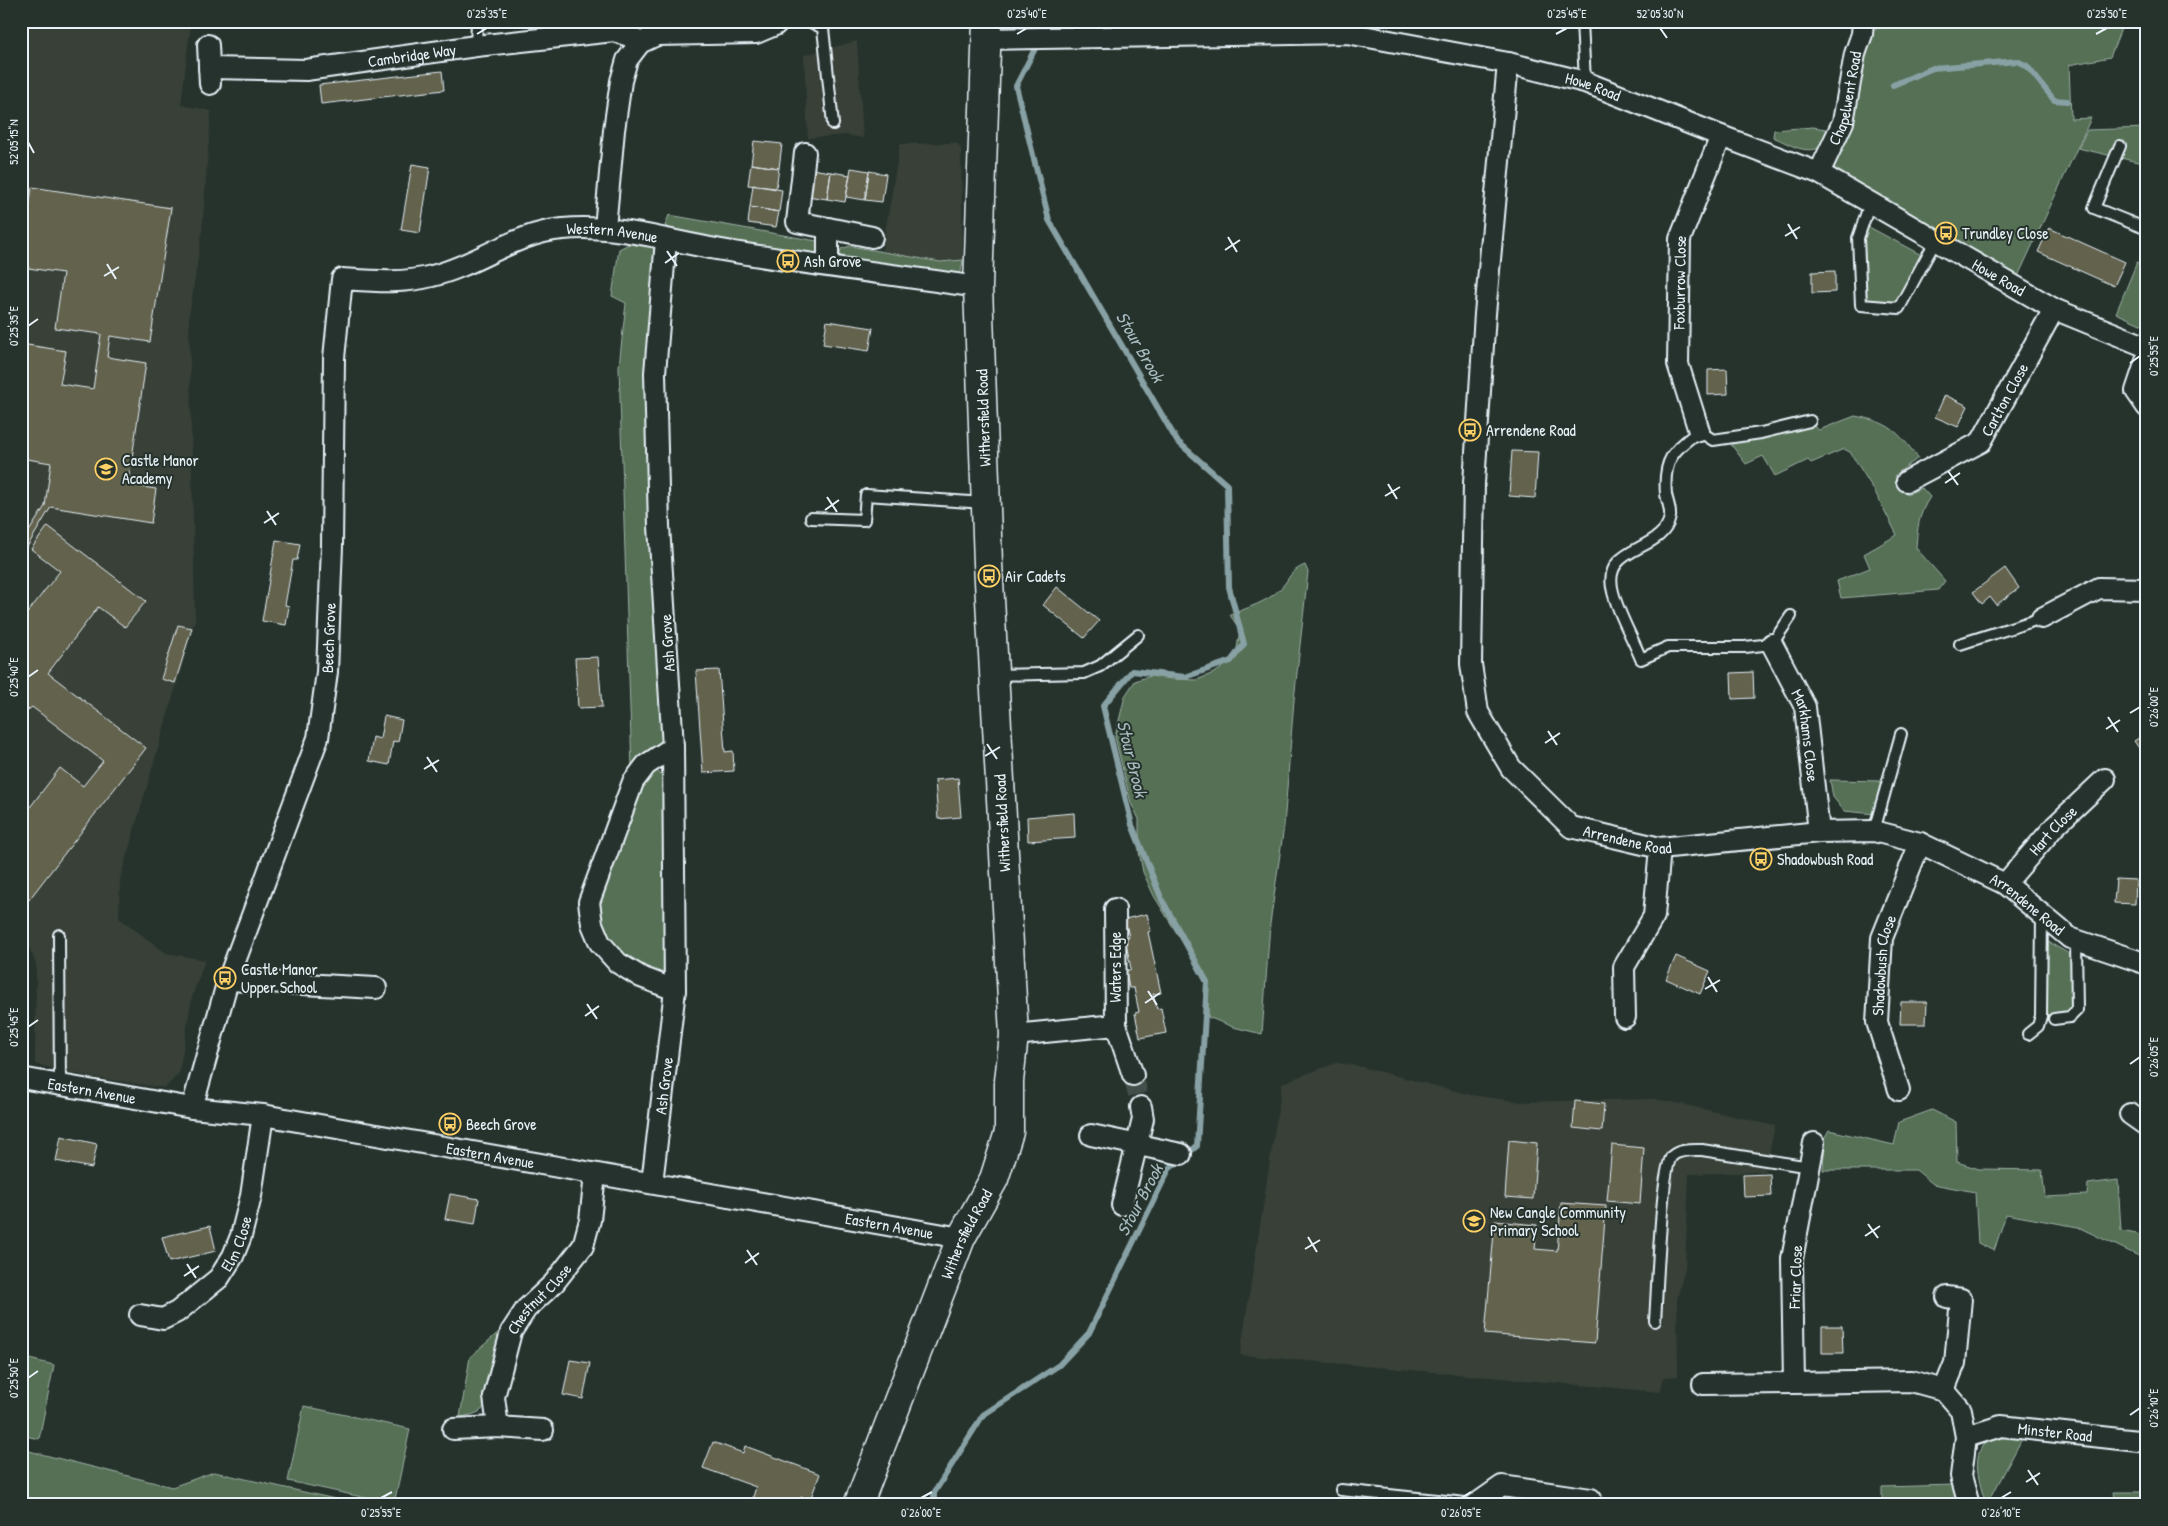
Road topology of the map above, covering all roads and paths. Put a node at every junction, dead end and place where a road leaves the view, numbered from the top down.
1 (477, 21) edge
2 (779, 21) edge
3 (808, 21) edge
4 (1582, 21) edge
5 (1863, 21) edge
6 (986, 30) edge
7 (640, 43) junction
8 (208, 45) dead end
9 (476, 46) junction
10 (1508, 63) junction
11 (1585, 82) junction
12 (834, 124) dead end
13 (1721, 136) junction
14 (2120, 146) dead end
15 (805, 153) dead end
16 (1819, 173) junction
17 (1870, 203) junction
18 (605, 228) junction
19 (828, 228) junction
20 (2147, 229) edge
21 (872, 237) dead end
22 (666, 240) junction
23 (1936, 240) junction
24 (828, 265) junction
25 (342, 279) joint
26 (978, 287) junction
27 (2054, 309) junction
28 (2147, 347) edge
29 (2147, 358) edge
30 (2147, 407) edge
31 (1810, 421) dead end
32 (1698, 431) junction
33 (1907, 481) dead end
34 (986, 503) junction
35 (811, 518) dead end
36 (2147, 589) edge
37 (1791, 616) dead end
38 (2042, 618) joint
39 (1138, 634) dead end
40 (1772, 644) junction
41 (1960, 644) dead end
42 (994, 674) junction
43 (1901, 734) dead end
44 (673, 746) junction
45 (2105, 779) dead end
46 (1819, 832) junction
47 (1874, 832) junction
48 (1920, 843) junction
49 (1660, 848) junction
50 (2005, 884) junction
51 (1115, 909) dead end
52 (2042, 916) junction
53 (59, 935) dead end
54 (2076, 940) junction
55 (2147, 964) edge
56 (228, 980) junction
57 (376, 988) dead end
58 (675, 990) junction
59 (1625, 1017) dead end
60 (2054, 1019) dead end
61 (1116, 1025) junction
62 (2028, 1034) dead end
63 (1014, 1035) junction
64 (1133, 1075) tunnel mouth
65 (21, 1078) edge
66 (60, 1085) junction
67 (1899, 1090) dead end
68 (1141, 1106) tunnel mouth
69 (192, 1108) junction
70 (2130, 1114) dead end
71 (263, 1115) junction
72 (2147, 1126) edge
73 (1091, 1135) dead end
74 (1814, 1143) dead end
75 (1138, 1146) junction
76 (1181, 1154) dead end
77 (1810, 1167) junction
78 (595, 1174) junction
79 (652, 1183) junction
80 (1122, 1205) dead end
81 (961, 1238) junction
82 (1947, 1297) dead end
83 (140, 1315) dead end
84 (1655, 1320) dead end
85 (1794, 1383) junction
86 (1703, 1384) dead end
87 (1944, 1390) junction
88 (498, 1426) junction
89 (453, 1429) dead end
90 (543, 1430) dead end
91 (1966, 1437) junction
92 (2147, 1442) edge
93 (1341, 1490) dead end
94 (1591, 1499) dead end
95 (1475, 1504) edge
96 (858, 1505) edge
97 (1969, 1505) edge

1 - 9 lane
2 - 7 street
3 - 12 lane
4 - 11 lane
5 - 16 street, Chapelwent Road
6 - 10 street, Howe Road
6 - 26 street, Withersfield Road
7 - 9 street, Cambridge Way
7 - 18 street
8 - 9 street, Cambridge Way
10 - 11 street, Howe Road
10 - 49 street, Arrendene Road
11 - 13 street, Howe Road
13 - 16 street, Howe Road
13 - 32 street, Foxburrow Close
14 - 20 lane
15 - 19 street
16 - 17 street, Howe Road
17 - 23 street, Howe Road
17 - 23 lane
18 - 22 street, Western Avenue
18 - 25 street, Western Avenue
19 - 21 street
19 - 24 street
22 - 24 street, Western Avenue
22 - 44 street, Ash Grove
23 - 27 street, Howe Road
24 - 26 street, Western Avenue
25 - 56 street, Beech Grove
26 - 34 street, Withersfield Road
27 - 28 street, Howe Road
27 - 33 street, Carlton Close
29 - 30 street
31 - 32 lane
32 - 40 lane
34 - 35 lane
34 - 42 street, Withersfield Road
36 - 38 street
37 - 40 lane
38 - 41 lane
39 - 42 lane
40 - 46 street, Markhams Close
42 - 63 street, Withersfield Road
43 - 47 lane
44 - 58 street, Ash Grove
44 - 58 street
45 - 50 street, Hart Close
46 - 47 street, Arrendene Road
46 - 49 street, Arrendene Road
47 - 48 street, Arrendene Road
48 - 50 street, Arrendene Road
48 - 67 street, Shadowbush Close
49 - 59 street
50 - 52 street, Arrendene Road
51 - 61 street, Waters Edge
52 - 54 street, Arrendene Road
52 - 62 lane
53 - 66 lane
54 - 55 street, Arrendene Road
54 - 60 lane
56 - 57 street
56 - 69 street, Beech Grove
58 - 79 street, Ash Grove
61 - 63 street, Waters Edge
61 - 64 street, Waters Edge
63 - 81 street, Withersfield Road
65 - 66 street, Eastern Avenue
66 - 69 street, Eastern Avenue
68 - 75 street
69 - 71 street, Eastern Avenue
70 - 72 street
71 - 78 street, Eastern Avenue
71 - 83 street, Elm Close
73 - 75 street
74 - 77 street, Friar Close
75 - 76 street
75 - 80 street
77 - 84 lane
77 - 85 street, Friar Close
78 - 79 street, Eastern Avenue
78 - 88 street, Chestnut Close
79 - 81 street, Eastern Avenue
81 - 96 street, Withersfield Road
82 - 87 street
85 - 86 street
85 - 87 street
87 - 91 street
88 - 89 street
88 - 90 street
91 - 92 street, Minster Road
91 - 97 street
93 - 95 lane
94 - 95 street

